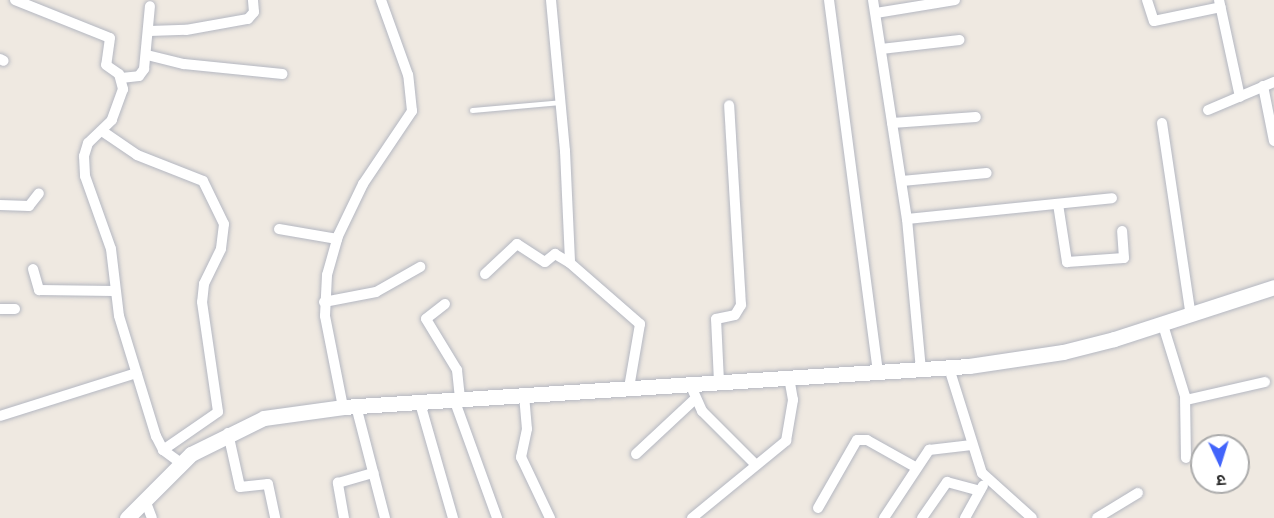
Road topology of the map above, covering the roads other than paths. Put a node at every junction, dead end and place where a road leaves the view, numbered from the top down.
1 (15, 0) edge
2 (253, 0) edge
3 (381, 0) edge
4 (551, 0) edge
5 (829, 0) edge
6 (873, 0) edge
7 (955, 0) edge
8 (1147, 0) edge
9 (1220, 4) edge
10 (150, 6) dead end
11 (876, 13) junction
12 (149, 31) junction
13 (959, 40) dead end
14 (881, 49) junction
15 (147, 55) junction
16 (282, 74) dead end
17 (121, 78) junction
18 (1274, 82) edge
19 (1263, 86) junction
20 (1240, 97) junction
21 (561, 102) junction
22 (729, 105) dead end
23 (472, 110) dead end
24 (1208, 110) dead end
25 (976, 117) dead end
26 (892, 123) junction
27 (1162, 123) dead end
28 (102, 131) junction
29 (1274, 141) edge
30 (987, 173) dead end
31 (902, 182) junction
32 (39, 193) dead end
33 (1112, 198) dead end
34 (0, 204) edge
35 (1058, 204) junction
36 (907, 219) junction
37 (279, 229) dead end
38 (1122, 231) dead end
39 (338, 239) junction
40 (570, 263) junction
41 (420, 267) dead end
42 (33, 269) dead end
43 (485, 274) dead end
44 (1274, 287) edge
45 (114, 291) junction
46 (324, 302) junction
47 (445, 304) dead end
48 (0, 309) edge
49 (15, 309) dead end
50 (1191, 310) junction
51 (1163, 325) junction
52 (920, 360) junction
53 (877, 363) junction
54 (949, 368) junction
55 (136, 373) junction
56 (719, 374) junction
57 (789, 378) junction
58 (630, 381) junction
59 (1265, 382) dead end
60 (693, 392) junction
61 (458, 393) junction
62 (524, 395) junction
63 (1186, 400) junction
64 (346, 402) junction
65 (420, 403) junction
66 (0, 416) edge
67 (228, 433) junction
68 (972, 445) junction
69 (636, 454) dead end
70 (173, 457) junction
71 (1186, 458) dead end
72 (755, 464) junction
73 (917, 468) junction
74 (374, 473) junction
75 (986, 480) junction
76 (980, 491) junction
77 (1138, 493) dead end
78 (145, 500) junction
79 (818, 508) dead end
80 (128, 518) edge
81 (152, 518) edge
82 (275, 518) edge
83 (344, 518) edge
84 (385, 518) edge
85 (453, 518) edge
86 (497, 518) edge
87 (550, 518) edge
88 (692, 518) edge
89 (884, 518) edge
90 (922, 518) edge
91 (965, 518) edge
92 (1032, 518) edge
93 (1097, 518) edge

1 - 17 street
2 - 12 street
3 - 39 street
4 - 21 street
5 - 53 street
6 - 11 street
7 - 11 street
8 - 9 street
9 - 20 street
10 - 12 street
11 - 14 street
12 - 15 street
13 - 14 street
14 - 26 street
15 - 16 street
15 - 17 street
17 - 28 street
18 - 19 street
19 - 20 street
19 - 29 street
20 - 24 street
21 - 23 lane
21 - 40 street
22 - 56 street
25 - 26 street
26 - 31 street
27 - 50 street
28 - 45 street
28 - 70 street
30 - 31 street
31 - 36 street
32 - 34 street
33 - 35 street
35 - 36 street
35 - 38 street
36 - 52 street
37 - 39 street
39 - 46 street
40 - 43 street
40 - 58 street
41 - 46 street
42 - 45 street
44 - 50 street
45 - 55 street
46 - 64 street
47 - 61 street
48 - 49 street
50 - 51 street
51 - 54 street
51 - 63 street
52 - 53 street
52 - 54 street
53 - 57 street
54 - 68 street
55 - 66 street
55 - 70 street
56 - 57 street
56 - 60 street
57 - 72 street
58 - 60 street
58 - 62 street
59 - 63 street
60 - 69 street
60 - 72 street
61 - 62 street
61 - 65 street
61 - 86 street
62 - 87 street
63 - 71 street
64 - 65 street
64 - 67 street
64 - 74 street
65 - 85 street
67 - 70 street
67 - 82 street
68 - 73 street
68 - 75 street
70 - 78 street
72 - 88 street
73 - 79 street
73 - 89 street
74 - 83 street
74 - 84 street
75 - 76 street
75 - 92 street
76 - 90 street
76 - 91 street
77 - 93 street
78 - 80 street
78 - 81 street

